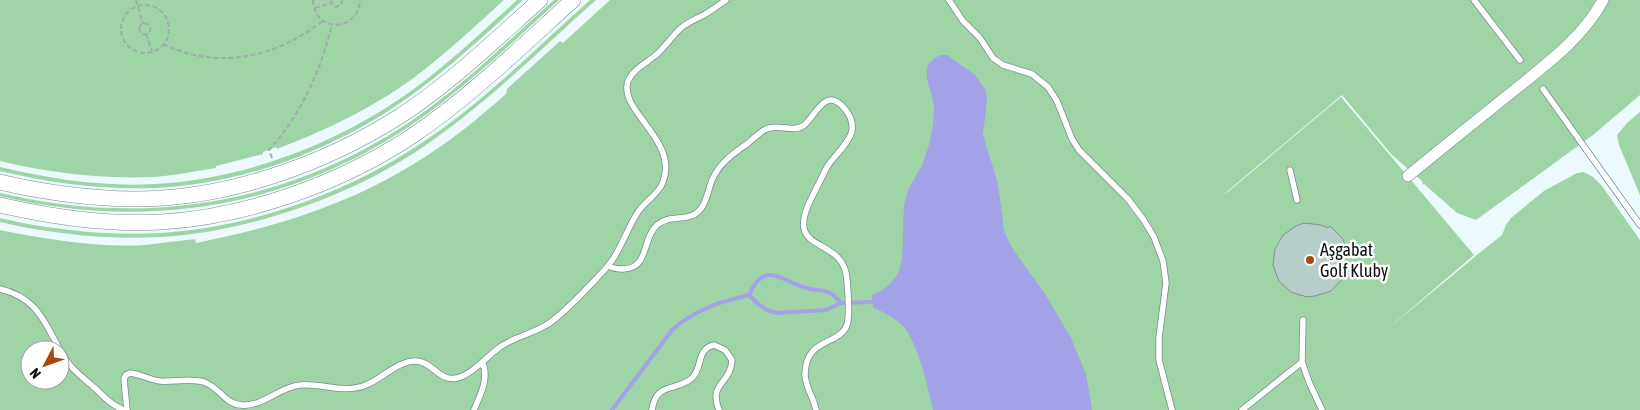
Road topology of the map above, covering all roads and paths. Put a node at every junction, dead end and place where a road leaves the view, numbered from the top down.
1 (136, 0) edge
2 (313, 0) edge
3 (342, 0) edge
4 (360, 0) edge
5 (540, 0) edge
6 (574, 0) edge
7 (726, 0) edge
8 (949, 0) edge
9 (1474, 0) edge
10 (1603, 0) edge
11 (331, 2) edge
12 (138, 6) junction
13 (314, 8) junction
14 (323, 21) junction
15 (143, 24) junction
16 (332, 24) junction
17 (146, 34) junction
18 (163, 44) junction
19 (152, 52) junction
20 (1520, 60) dead end
21 (1543, 89) dead end
22 (272, 158) dead end
23 (1290, 170) dead end
24 (1408, 176) dead end
25 (0, 182) edge
26 (1297, 200) dead end
27 (0, 205) edge
28 (1640, 225) edge
29 (609, 266) junction
30 (0, 289) edge
31 (1303, 320) dead end
32 (482, 362) junction
33 (1302, 362) junction
34 (126, 410) edge
35 (474, 410) edge
36 (652, 410) edge
37 (719, 410) edge
38 (816, 410) edge
39 (1172, 410) edge
40 (1242, 410) edge
41 (1322, 410) edge

1 - 12 path
2 - 13 path
3 - 11 path
4 - 16 path
5 - 25 street
6 - 27 street
7 - 29 lane
8 - 39 lane
9 - 20 lane
10 - 24 street
11 - 13 path
12 - 15 path
12 - 18 path
12 - 19 path
13 - 14 path
14 - 16 path
14 - 18 path
15 - 17 path
15 - 17 path
16 - 22 path
17 - 19 path
18 - 19 path
21 - 28 lane
23 - 26 lane
29 - 32 lane
29 - 38 lane
30 - 34 lane
31 - 33 lane
32 - 34 lane
32 - 35 lane
33 - 40 lane
33 - 41 lane
36 - 37 lane

